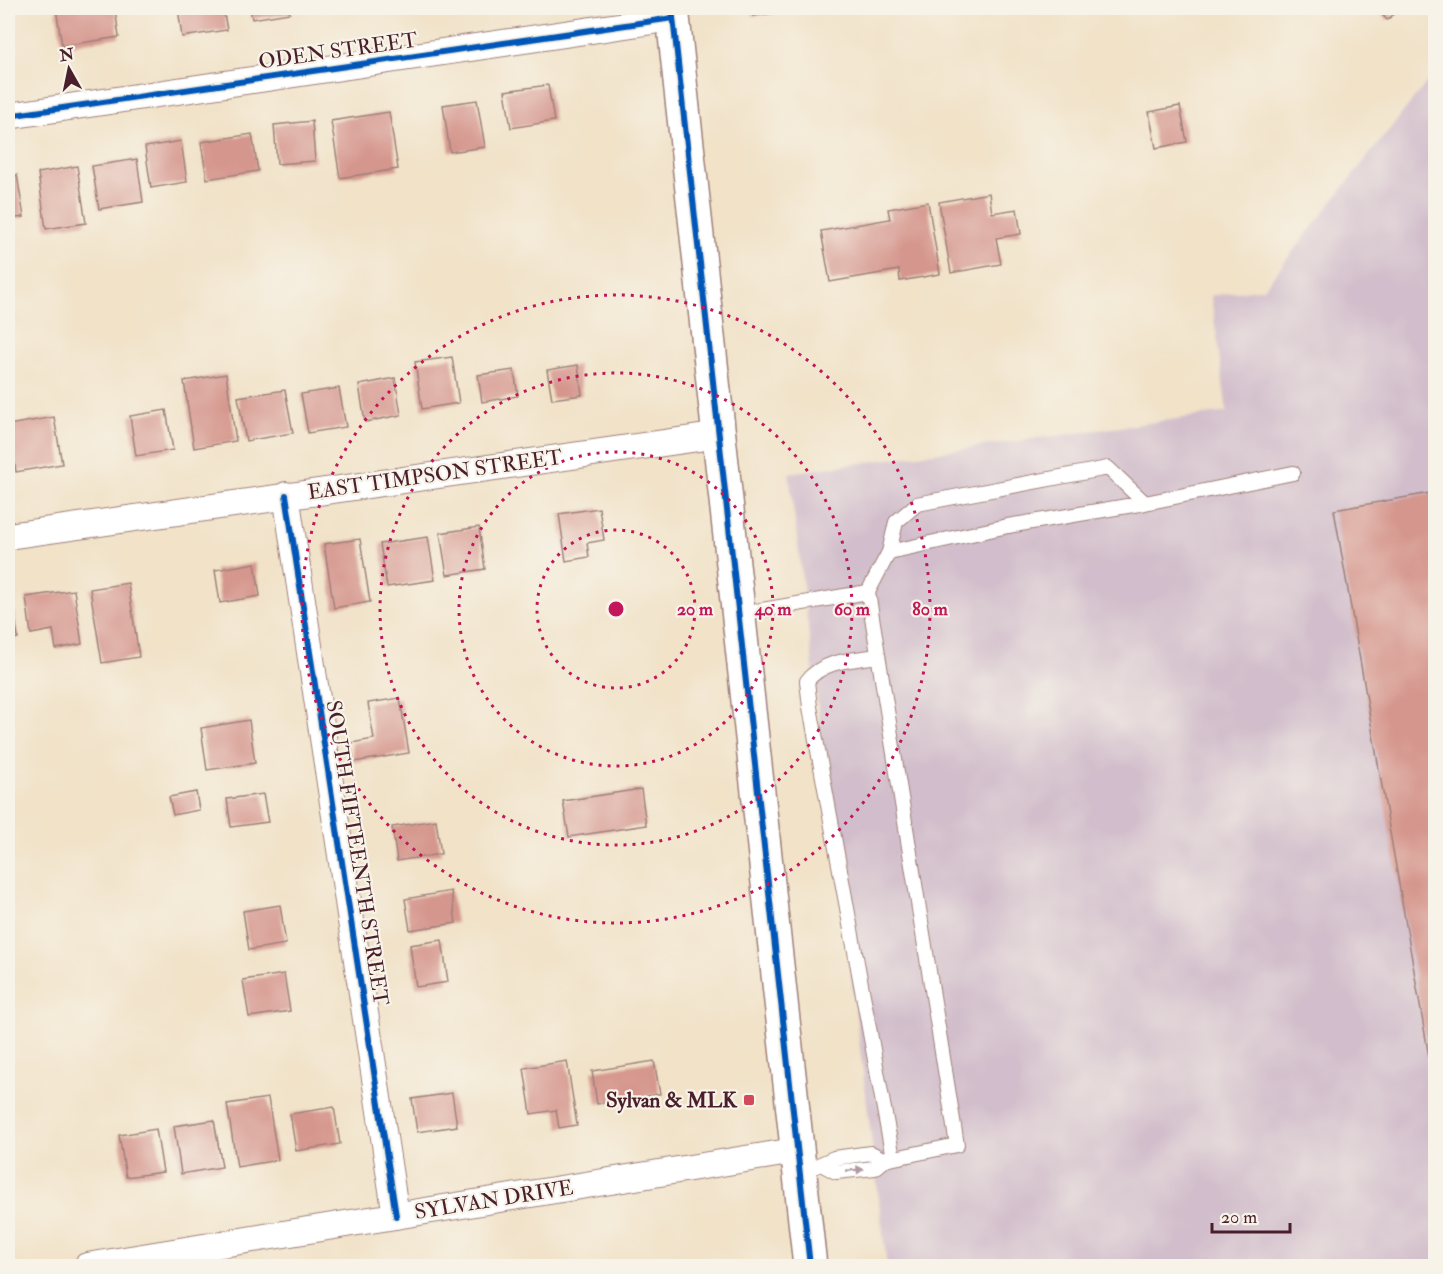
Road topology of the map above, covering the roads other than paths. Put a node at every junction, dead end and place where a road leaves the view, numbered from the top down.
1 (672, 13) edge
2 (8, 116) edge
3 (720, 435) junction
4 (1293, 473) dead end
5 (286, 495) junction
6 (1145, 503) junction
7 (8, 536) edge
8 (890, 552) junction
9 (868, 592) junction
10 (738, 614) junction
11 (878, 656) junction
12 (889, 1159) junction
13 (805, 1161) junction
14 (396, 1216) junction
15 (87, 1266) edge
16 (810, 1266) edge

1 - 2 street, ODEN STREET
1 - 3 street
3 - 5 street, EAST TIMPSON STREET
3 - 10 street
4 - 6 lane
5 - 7 street, EAST TIMPSON STREET
5 - 14 street, SOUTH FIFTEENTH STREET
6 - 8 lane
6 - 8 lane
8 - 9 lane
9 - 10 lane
9 - 11 lane
10 - 13 street
11 - 12 lane
11 - 12 lane
12 - 13 lane
13 - 14 street, SYLVAN DRIVE
13 - 16 street
14 - 15 street, SYLVAN DRIVE

